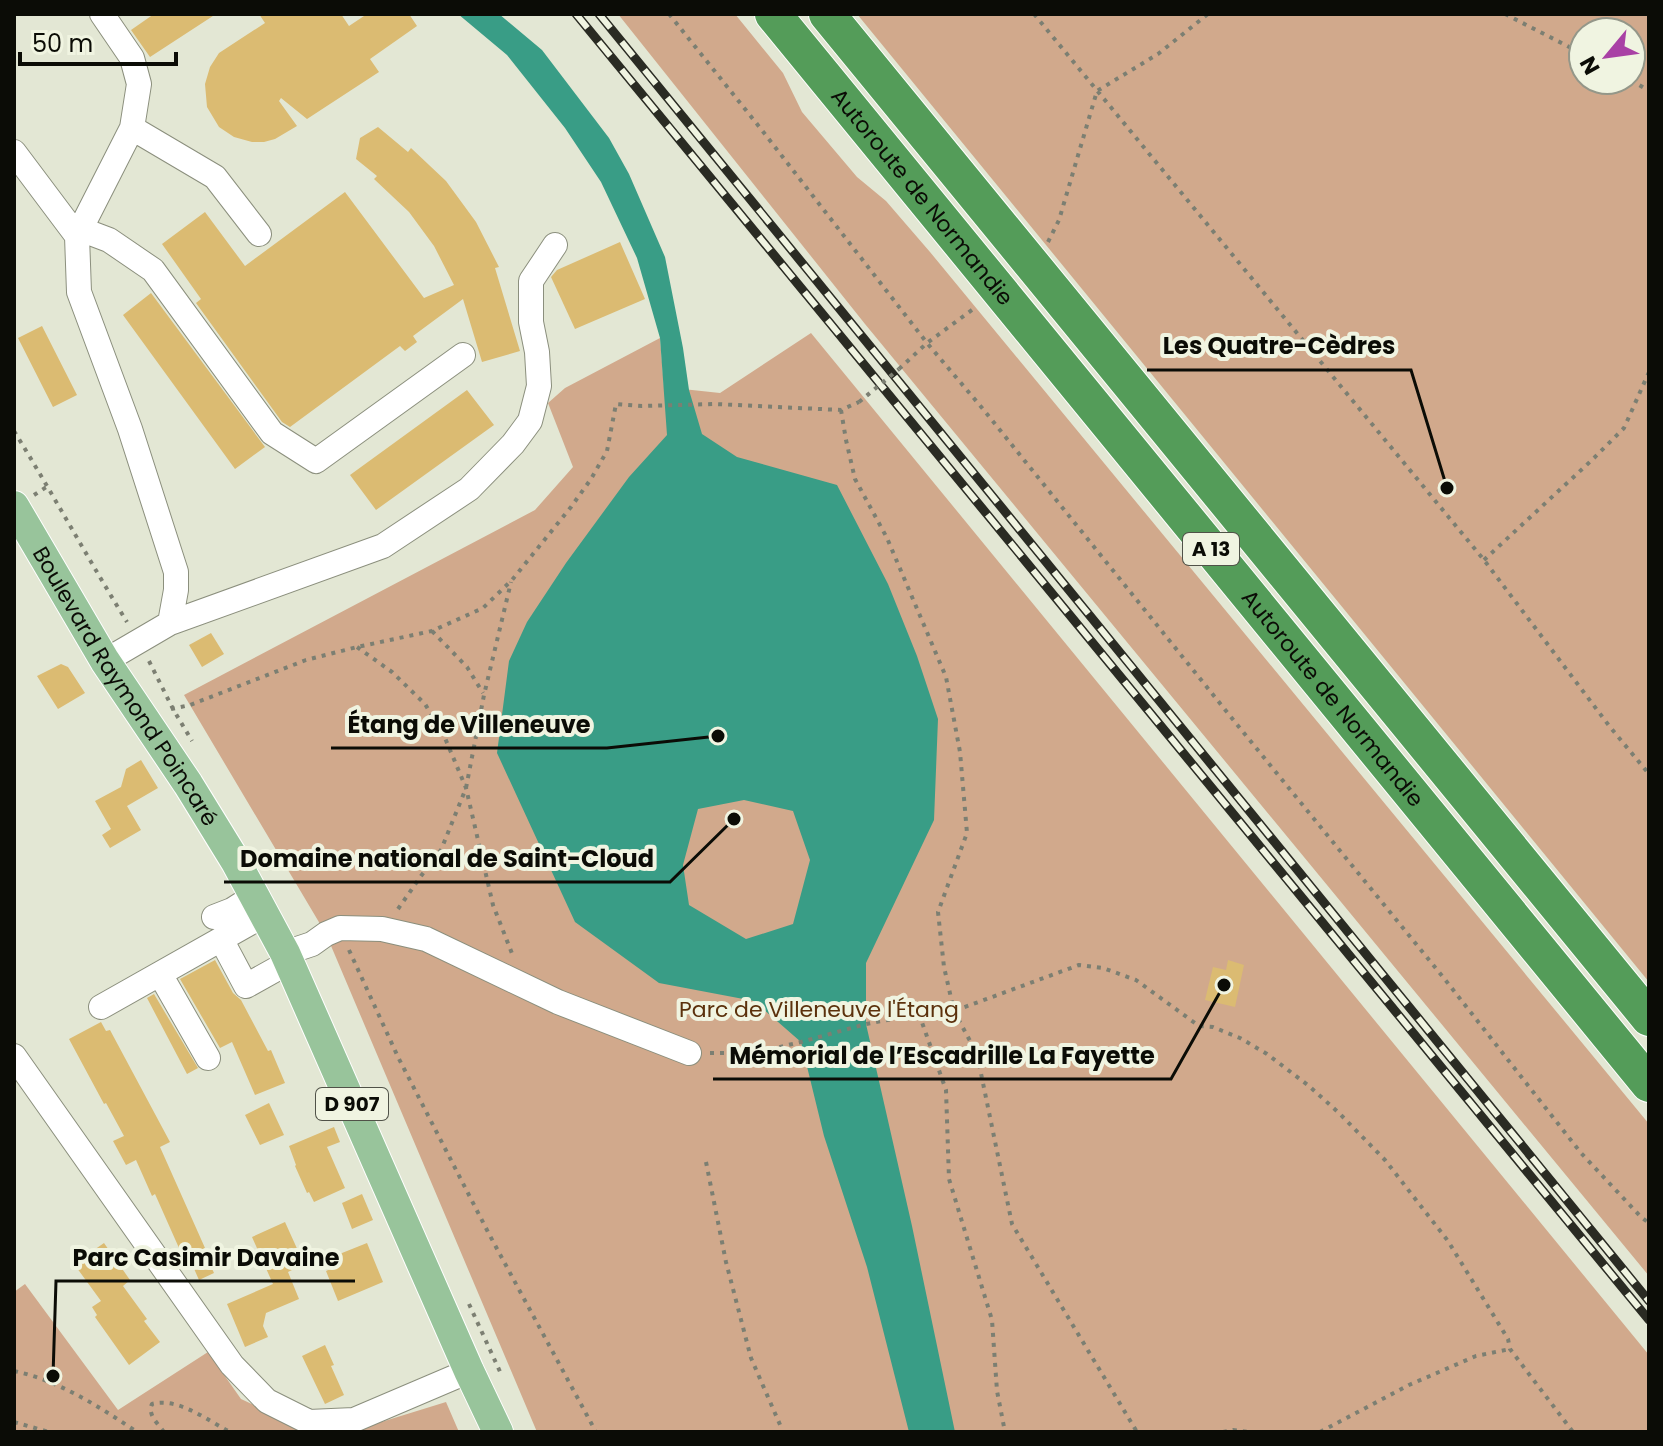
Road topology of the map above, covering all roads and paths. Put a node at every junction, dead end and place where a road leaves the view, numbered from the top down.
1 (102, 14) edge
2 (669, 14) edge
3 (773, 14) edge
4 (827, 14) edge
5 (1034, 14) edge
6 (1208, 14) edge
7 (1505, 14) edge
8 (1567, 46) edge
9 (1097, 91) junction
10 (132, 128) junction
11 (14, 152) edge
12 (79, 233) junction
13 (259, 234) dead end
14 (555, 245) dead end
15 (1045, 248) dead end
16 (976, 307) dead end
17 (927, 343) junction
18 (463, 355) dead end
19 (1649, 372) edge
20 (841, 410) junction
21 (14, 506) edge
22 (22, 537) edge
23 (1484, 560) junction
24 (512, 580) junction
25 (170, 623) junction
26 (432, 631) junction
27 (357, 647) junction
28 (105, 661) junction
29 (484, 695) junction
30 (142, 715) junction
31 (1649, 774) edge
32 (466, 788) junction
33 (259, 905) junction
34 (218, 928) junction
35 (340, 928) junction
36 (382, 929) junction
37 (287, 958) junction
38 (160, 974) junction
39 (524, 986) junction
40 (101, 1007) dead end
41 (954, 1011) junction
42 (919, 1014) junction
43 (1649, 1018) edge
44 (689, 1053) joint
45 (14, 1056) edge
46 (208, 1058) dead end
47 (1649, 1084) edge
48 (706, 1162) dead end
49 (1649, 1223) edge
50 (1510, 1349) junction
51 (14, 1371) edge
52 (469, 1371) junction
53 (14, 1422) edge
54 (1323, 1431) edge
55 (49, 1432) edge
56 (137, 1432) edge
57 (164, 1432) edge
58 (230, 1432) edge
59 (498, 1432) edge
60 (596, 1432) edge
61 (781, 1432) edge
62 (1005, 1432) edge
63 (1137, 1432) edge
64 (1223, 1432) edge
65 (1250, 1432) edge
66 (1331, 1432) edge
67 (1573, 1432) edge

1 - 10 street
2 - 17 path
3 - 47 highway, Autoroute de Normandie / A 13
4 - 43 highway, Autoroute de Normandie / A 13
5 - 9 path
6 - 9 path
7 - 8 path
9 - 15 path
9 - 23 path
10 - 12 street
10 - 13 street
11 - 12 street
12 - 18 street
12 - 25 street
14 - 25 street
16 - 17 path
17 - 20 path, bridge
17 - 49 path
19 - 23 path
20 - 24 path
20 - 41 path
21 - 22 main road, Boulevard Raymond Poincaré / D 907
22 - 28 main road, Boulevard Raymond Poincaré / D 907
23 - 31 path
24 - 26 path
24 - 29 path
25 - 28 street
26 - 27 path
26 - 29 path
27 - 30 path
27 - 32 path
28 - 30 main road, Boulevard Raymond Poincaré / D 907
29 - 32 path
30 - 33 main road, Boulevard Raymond Poincaré / D 907
32 - 36 path
32 - 39 path
33 - 34 street
33 - 37 main road, Boulevard Raymond Poincaré / D 907
34 - 37 street
34 - 38 street
35 - 36 street
35 - 37 street
35 - 60 path
36 - 39 street
37 - 52 main road, Boulevard Raymond Poincaré / D 907
38 - 40 street
38 - 46 street
39 - 44 street
41 - 42 path
41 - 50 path
41 - 63 path
42 - 44 path
42 - 62 path
45 - 52 street
48 - 61 path
50 - 54 path
50 - 67 path
51 - 56 path
52 - 59 main road, Boulevard Raymond Poincaré / D 907
53 - 55 path
54 - 66 path
57 - 58 path
64 - 65 path

